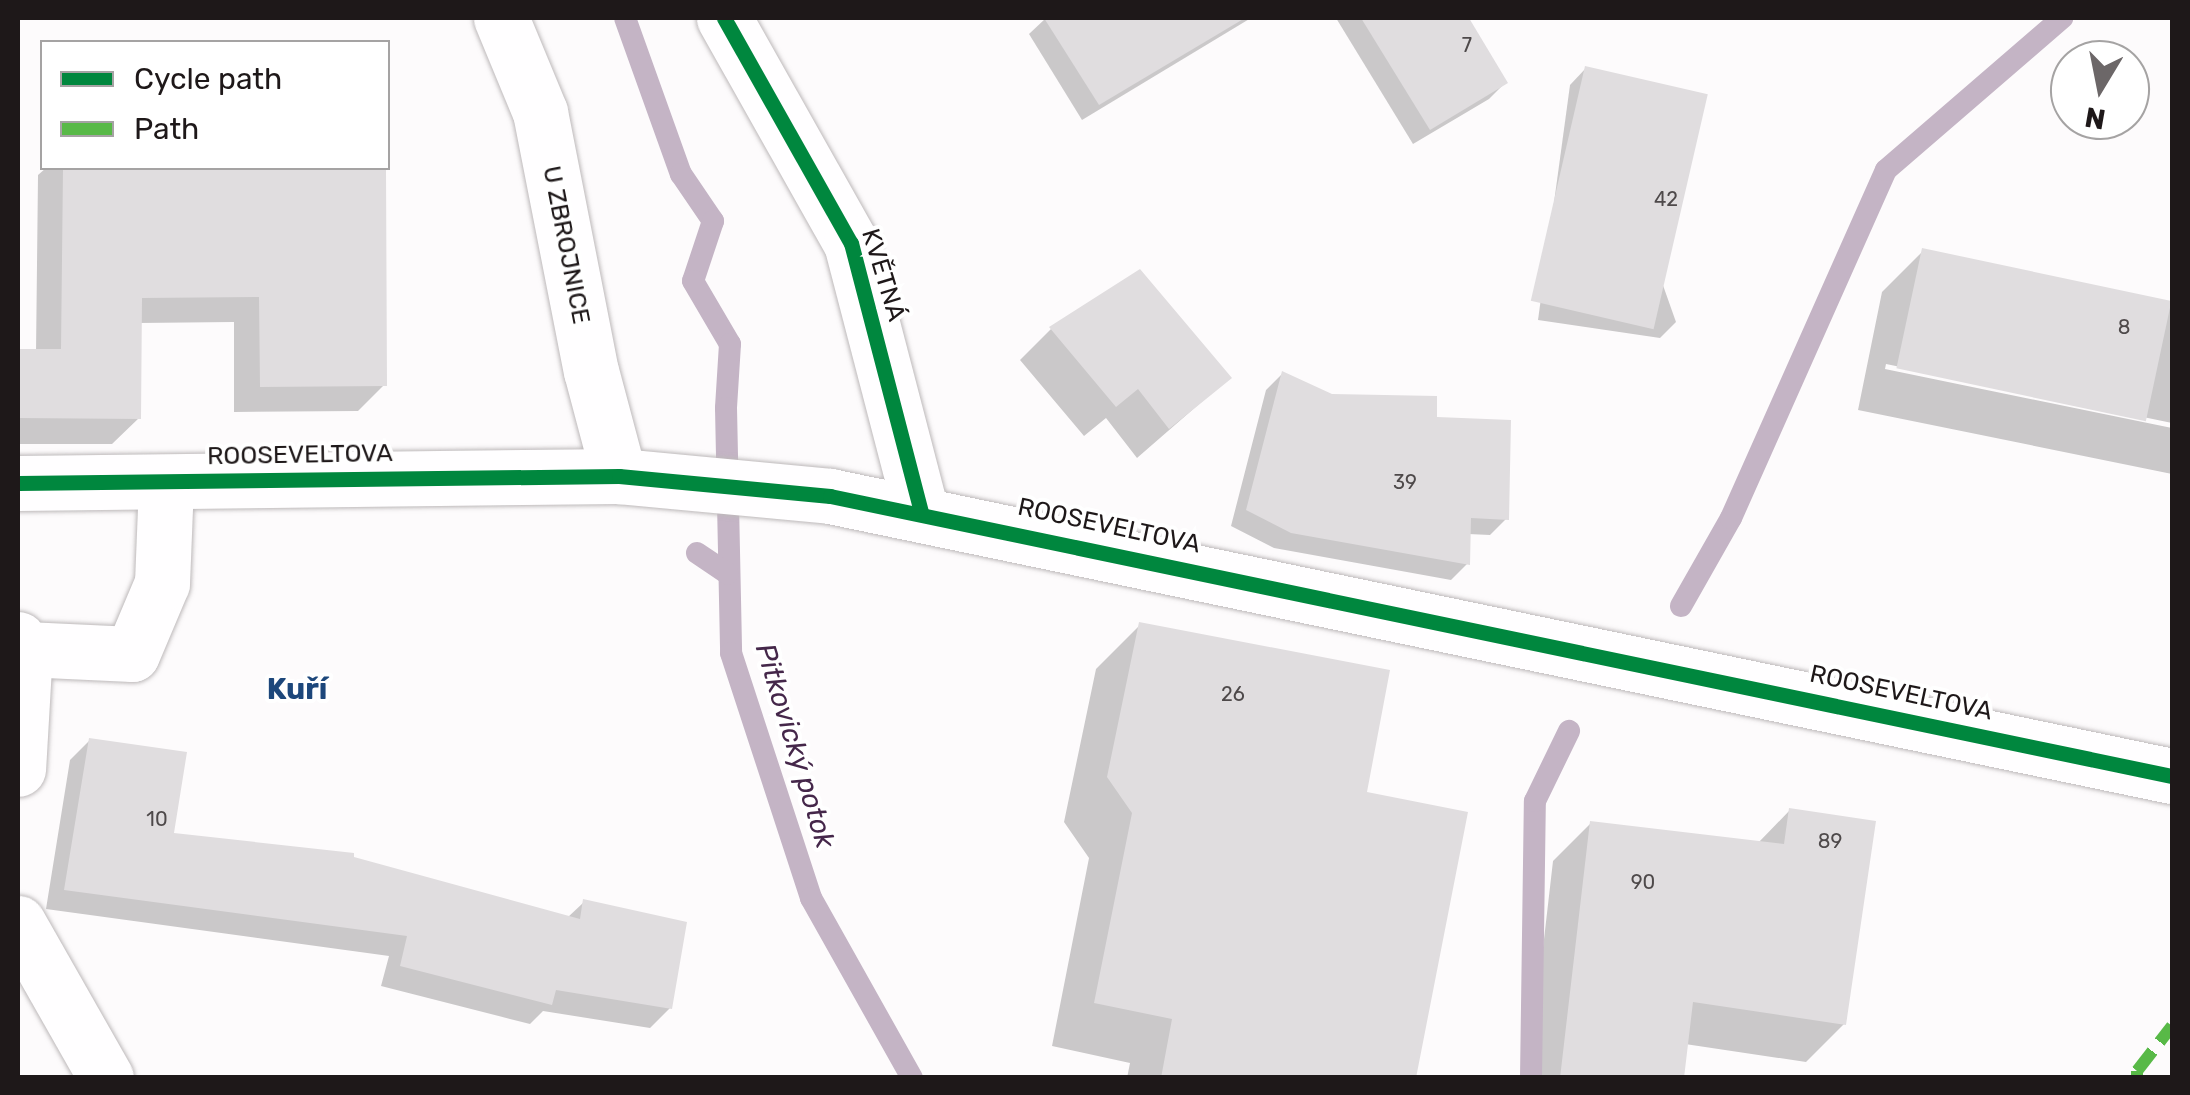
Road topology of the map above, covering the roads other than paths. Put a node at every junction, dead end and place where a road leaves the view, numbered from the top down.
1 (500, 18) edge
2 (724, 18) edge
3 (645, 480) junction
4 (166, 482) junction
5 (18, 483) edge
6 (921, 512) junction
7 (21, 644) edge
8 (18, 769) edge
9 (2172, 776) edge
10 (18, 922) edge
11 (106, 1078) edge

1 - 3 street, U ZBROJNICE
2 - 6 street, KVĚTNÁ
3 - 4 street, ROOSEVELTOVA
3 - 6 street, ROOSEVELTOVA
4 - 5 street, ROOSEVELTOVA
4 - 7 street
6 - 9 street, ROOSEVELTOVA
7 - 8 street
10 - 11 street

